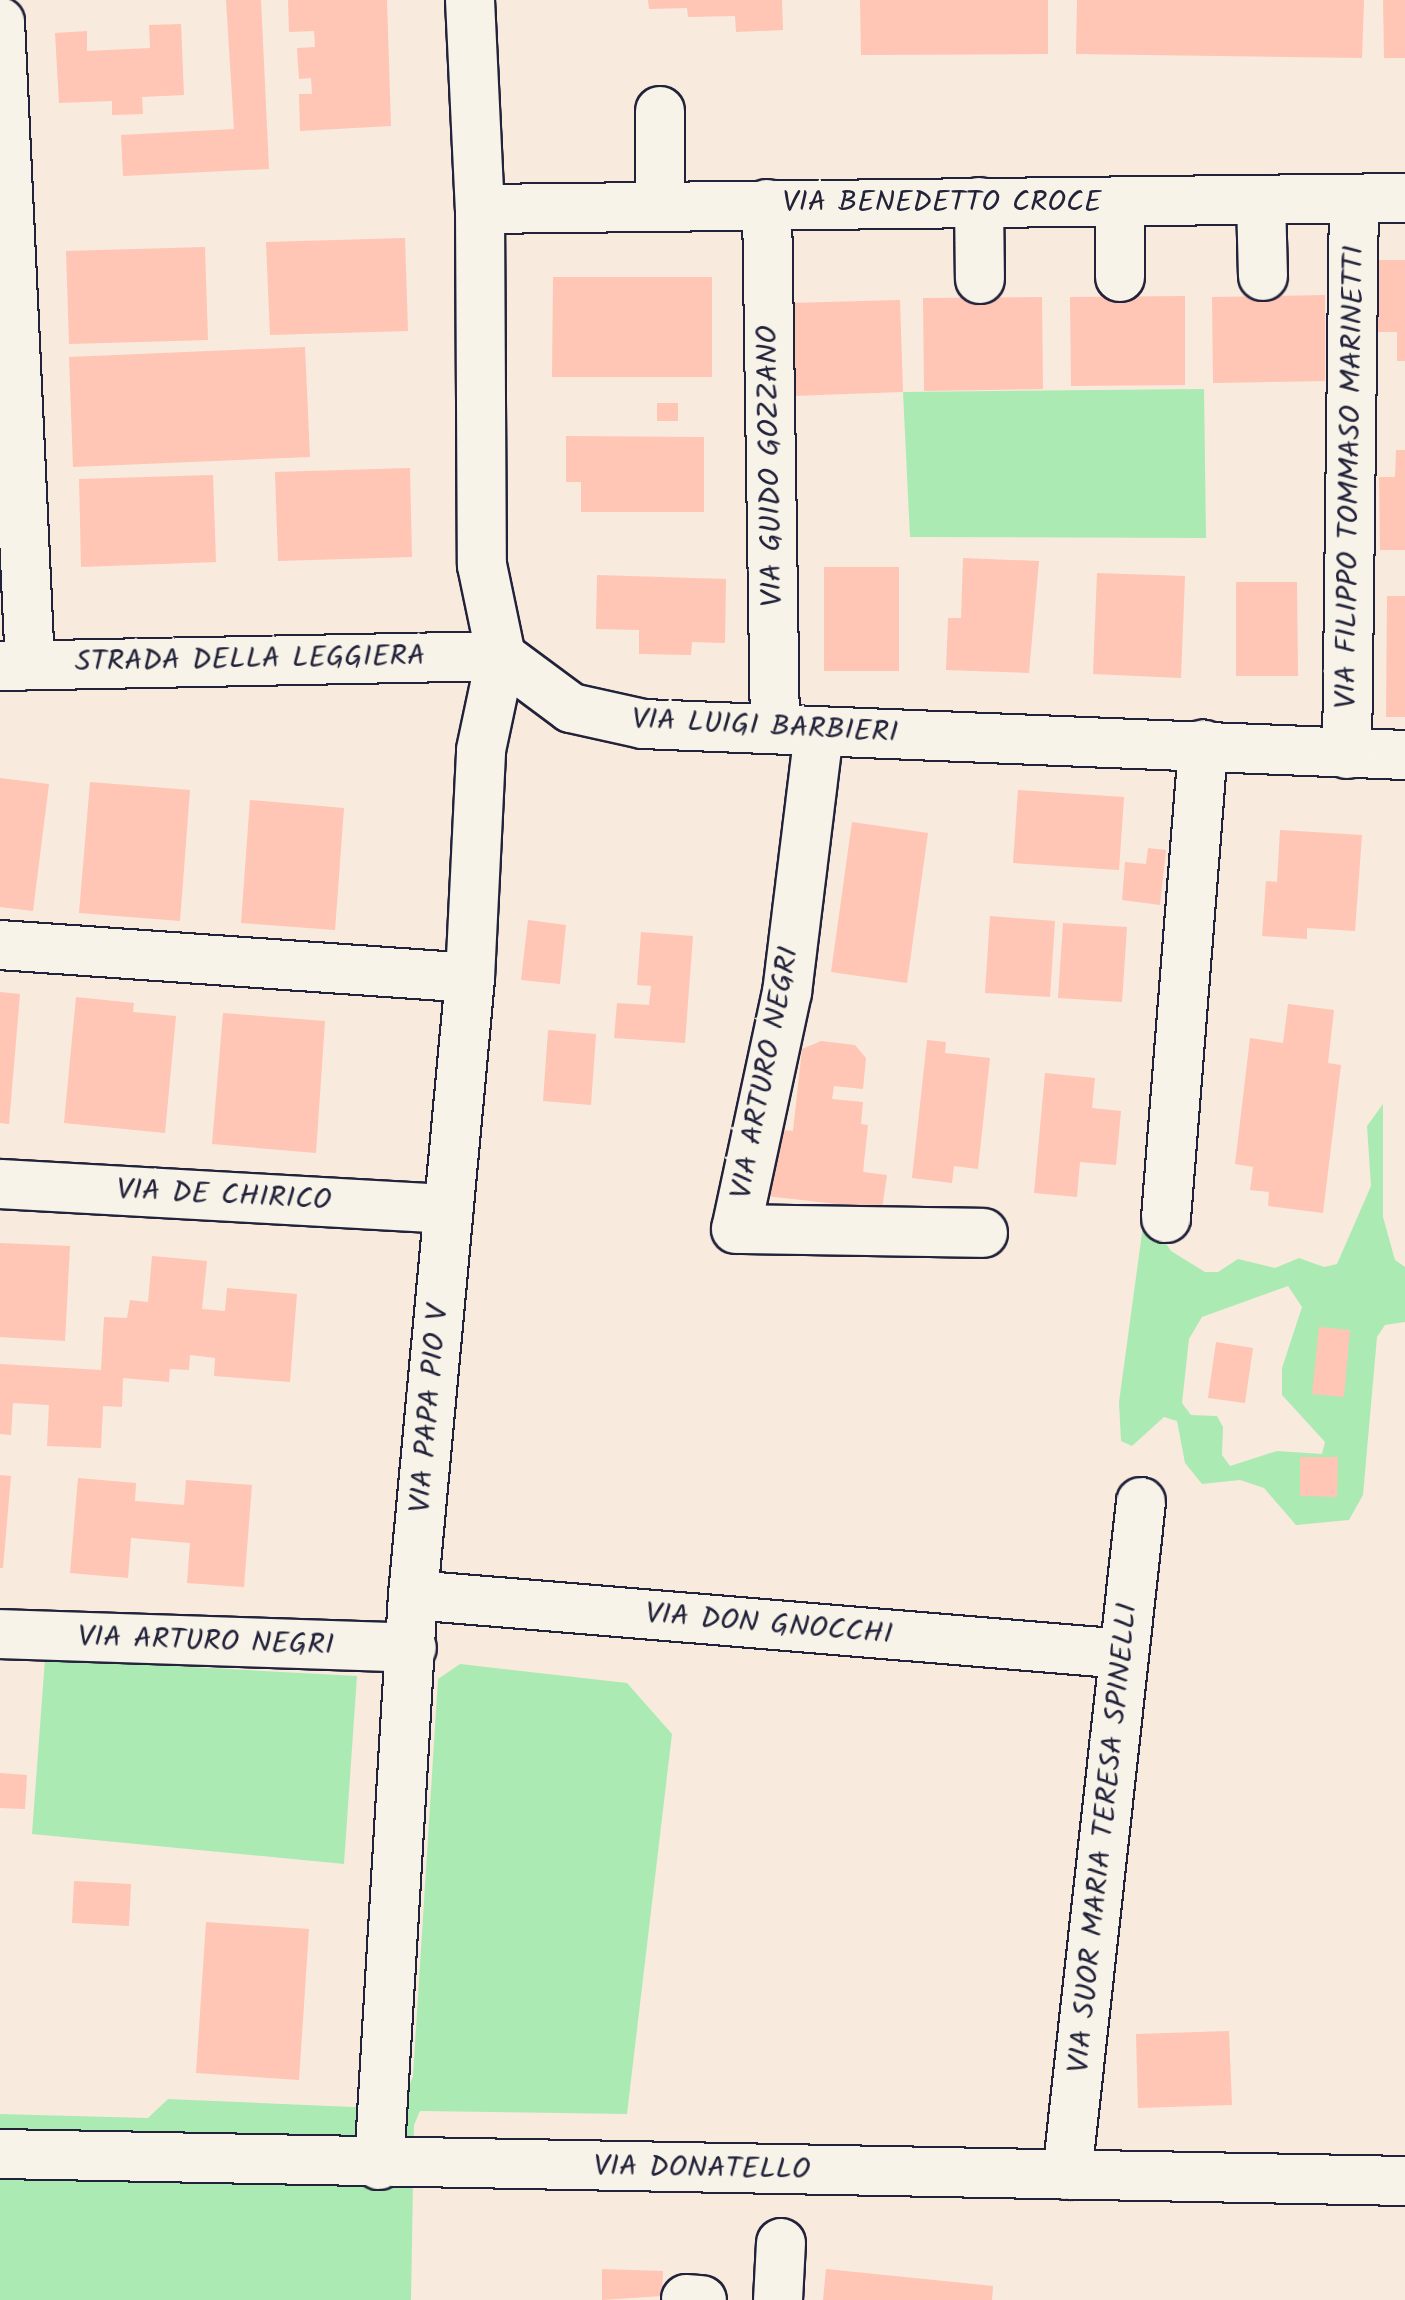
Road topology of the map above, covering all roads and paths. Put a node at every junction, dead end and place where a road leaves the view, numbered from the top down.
1 (470, 0) edge
2 (0, 22) edge
3 (660, 111) dead end
4 (1405, 198) edge
5 (1261, 200) junction
6 (1354, 200) junction
7 (1120, 201) junction
8 (979, 202) junction
9 (767, 204) junction
10 (660, 206) junction
11 (480, 209) junction
12 (1264, 276) dead end
13 (1120, 277) dead end
14 (980, 279) dead end
15 (501, 656) junction
16 (15, 665) edge
17 (796, 730) junction
18 (1203, 744) junction
19 (1347, 754) junction
20 (1405, 755) edge
21 (0, 945) edge
22 (470, 978) junction
23 (0, 1184) edge
24 (448, 1209) junction
25 (1166, 1218) dead end
26 (983, 1233) dead end
27 (1140, 1502) dead end
28 (414, 1595) junction
29 (0, 1634) edge
30 (412, 1648) junction
31 (1124, 1654) junction
32 (0, 2154) edge
33 (379, 2165) junction
34 (1067, 2175) junction
35 (1405, 2181) edge
36 (781, 2243) dead end
37 (686, 2299) edge
38 (702, 2300) edge
39 (778, 2300) edge

1 - 11 street
2 - 16 street
3 - 10 street
4 - 6 street, VIA BENEDETTO CROCE
5 - 6 street, VIA BENEDETTO CROCE
5 - 7 street, VIA BENEDETTO CROCE
5 - 12 street
6 - 19 street, VIA FILIPPO TOMMASO MARINETTI
7 - 8 street, VIA BENEDETTO CROCE
7 - 13 street
8 - 9 street, VIA BENEDETTO CROCE
8 - 14 street
9 - 10 street, VIA BENEDETTO CROCE
9 - 17 street, VIA GUIDO GOZZANO
10 - 11 street, VIA BENEDETTO CROCE
11 - 15 street
15 - 16 street, STRADA DELLA LEGGIERA
15 - 17 street, VIA LUIGI BARBIERI
15 - 22 street, VIA PAPA PIO V
17 - 18 street, VIA LUIGI BARBIERI
17 - 26 street, VIA ARTURO NEGRI
18 - 19 street, VIA LUIGI BARBIERI
18 - 25 street
19 - 20 street, VIA LUIGI BARBIERI
21 - 22 street
22 - 24 street, VIA PAPA PIO V
23 - 24 street, VIA DE CHIRICO
24 - 28 street, VIA PAPA PIO V
27 - 31 street, VIA SUOR MARIA TERESA SPINELLI
28 - 30 street, VIA PAPA PIO V
28 - 31 street, VIA DON GNOCCHI
29 - 30 street, VIA ARTURO NEGRI
30 - 33 street, VIA PAPA PIO V
31 - 34 street, VIA SUOR MARIA TERESA SPINELLI
32 - 33 street, VIA DONATELLO
33 - 34 street, VIA DONATELLO
34 - 35 street, VIA DONATELLO
36 - 39 street
37 - 38 street

